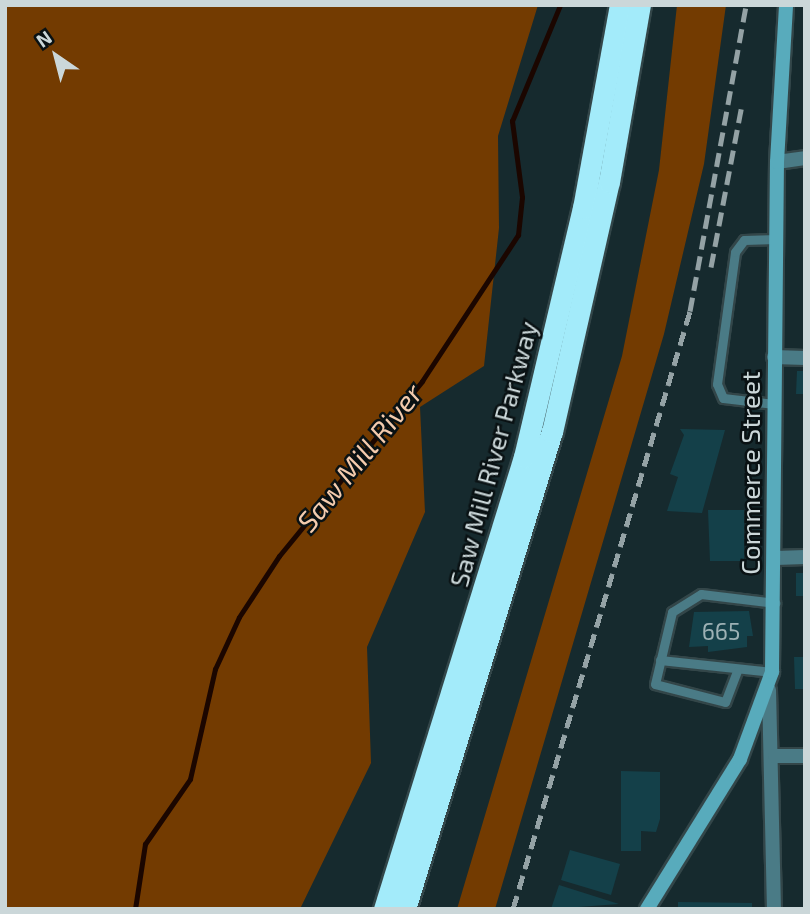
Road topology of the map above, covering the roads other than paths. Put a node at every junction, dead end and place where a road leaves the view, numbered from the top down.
1 (620, 5) edge
2 (640, 5) edge
3 (786, 5) edge
4 (805, 158) edge
5 (777, 162) junction
6 (776, 239) junction
7 (774, 357) junction
8 (805, 358) edge
9 (774, 404) junction
10 (805, 557) edge
11 (776, 558) junction
12 (775, 603) junction
13 (660, 660) junction
14 (737, 671) junction
15 (772, 672) junction
16 (769, 690) junction
17 (775, 756) junction
18 (805, 756) edge
19 (384, 909) edge
20 (405, 909) edge
21 (648, 909) edge
22 (774, 909) edge

1 - 19 highway, Saw Mill River Parkway
2 - 20 highway, Saw Mill River Parkway
3 - 5 main road, Commerce Street
4 - 5 street
5 - 6 main road, Commerce Street
6 - 7 main road, Commerce Street
6 - 9 lane
7 - 8 street
7 - 9 main road, Commerce Street
9 - 11 main road, Commerce Street
10 - 11 street
11 - 12 main road, Commerce Street
12 - 13 lane
12 - 15 main road, Commerce Street
13 - 14 lane
13 - 14 lane
14 - 15 lane
15 - 16 main road, Commerce Street
16 - 17 street
16 - 21 main road, Commerce Street
17 - 18 street
17 - 22 street

